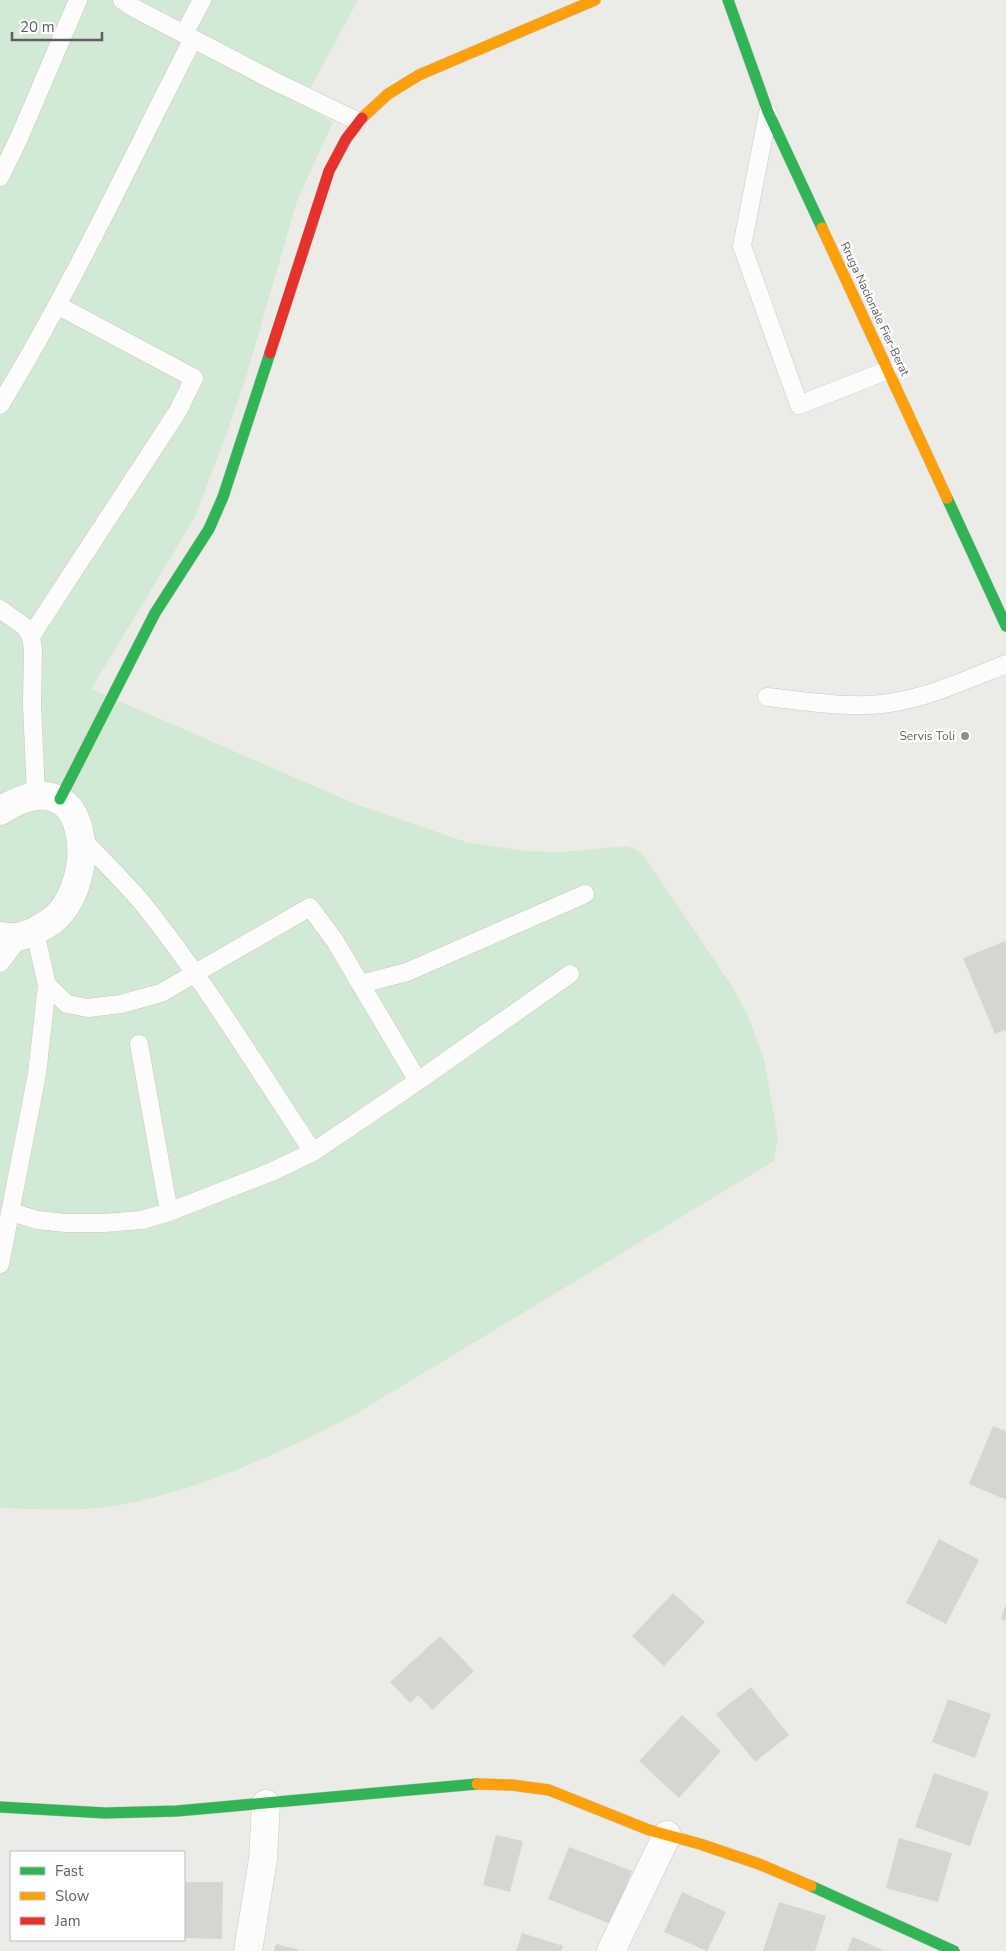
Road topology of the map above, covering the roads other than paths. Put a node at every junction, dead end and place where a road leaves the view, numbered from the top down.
1 (78, 0) edge
2 (122, 0) edge
3 (202, 0) edge
4 (595, 0) edge
5 (728, 0) edge
6 (188, 36) junction
7 (768, 112) junction
8 (357, 121) junction
9 (0, 177) edge
10 (57, 305) junction
11 (888, 370) junction
12 (0, 405) edge
13 (0, 609) edge
14 (1006, 626) edge
15 (31, 636) junction
16 (1006, 664) edge
17 (767, 696) dead end
18 (48, 797) junction
19 (0, 811) edge
20 (79, 836) junction
21 (585, 894) dead end
22 (19, 934) edge
23 (0, 962) edge
24 (194, 974) junction
25 (570, 974) dead end
26 (361, 984) junction
27 (48, 985) junction
28 (139, 1044) dead end
29 (418, 1081) junction
30 (313, 1152) junction
31 (11, 1212) junction
32 (169, 1212) junction
33 (0, 1264) edge
34 (266, 1804) junction
35 (0, 1807) edge
36 (667, 1835) junction
37 (248, 1951) edge
38 (612, 1951) edge
39 (954, 1951) edge

1 - 9 lane
2 - 6 lane
3 - 6 lane
4 - 8 street
5 - 7 street, Rruga Nacionale Fier-Berat
6 - 8 lane
6 - 10 lane
7 - 11 street, Rruga Nacionale Fier-Berat
7 - 11 lane
8 - 18 street
10 - 12 lane
10 - 15 lane
11 - 14 street, Rruga Nacionale Fier-Berat
13 - 15 lane
15 - 18 lane
16 - 17 lane
18 - 19 street
18 - 20 street
20 - 22 street
20 - 24 lane
21 - 26 lane
22 - 23 lane
22 - 27 lane
24 - 26 lane
24 - 27 lane
24 - 30 lane
25 - 29 lane
26 - 29 lane
27 - 31 lane
28 - 32 lane
29 - 30 lane
30 - 32 lane
31 - 32 lane
31 - 33 lane
34 - 35 street
34 - 36 street
34 - 37 street
36 - 38 street
36 - 39 street

